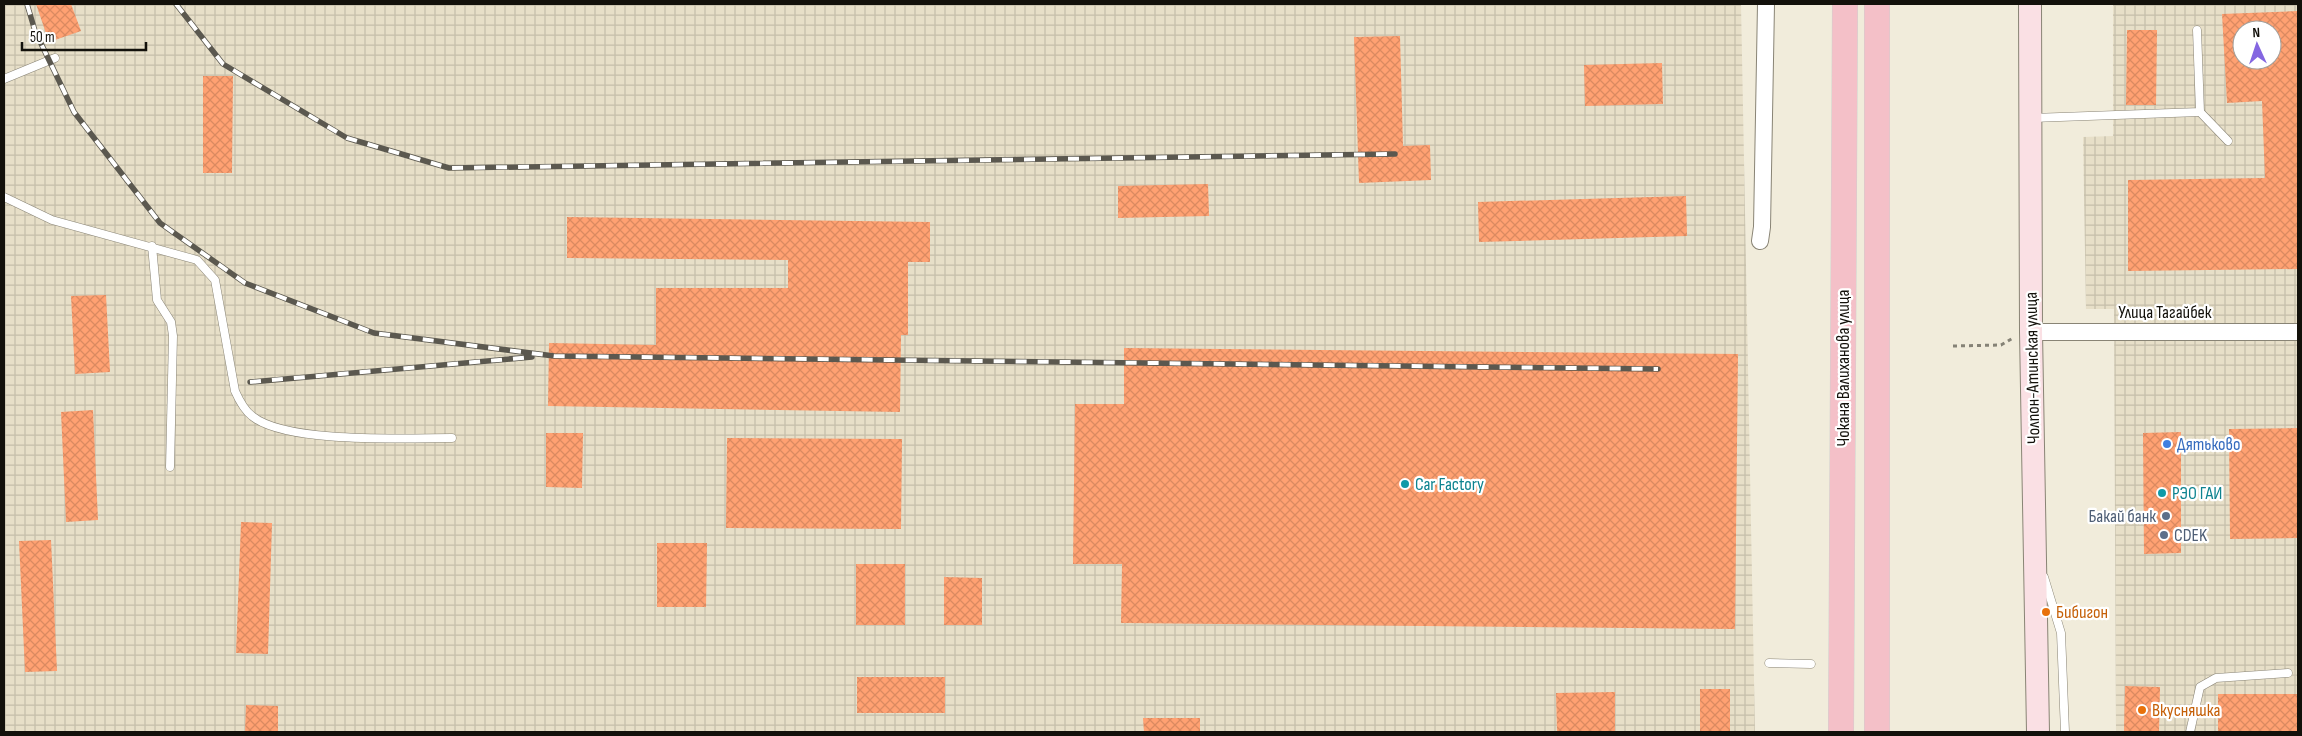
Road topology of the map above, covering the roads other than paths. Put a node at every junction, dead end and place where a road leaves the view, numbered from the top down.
1 (1766, 4) edge
2 (1845, 4) edge
3 (1877, 4) edge
4 (2030, 4) edge
5 (2197, 30) dead end
6 (55, 58) dead end
7 (4, 78) edge
8 (2200, 112) junction
9 (2030, 118) junction
10 (2228, 141) dead end
11 (4, 197) edge
12 (1760, 241) dead end
13 (152, 246) junction
14 (2031, 332) junction
15 (2298, 332) edge
16 (452, 438) dead end
17 (170, 467) dead end
18 (2035, 551) junction
19 (1769, 663) dead end
20 (1811, 664) dead end
21 (1841, 666) junction
22 (1877, 666) junction
23 (2288, 673) dead end
24 (1841, 732) edge
25 (1878, 732) edge
26 (2038, 732) edge
27 (2065, 732) edge
28 (2190, 732) edge

1 - 12 street
2 - 21 main road, Чокана Валиханова улица
3 - 22 main road, Чокана Валиханова улица
4 - 9 street, Чолпон-Атинская улица
5 - 8 lane
6 - 7 lane
8 - 9 lane
8 - 10 lane
9 - 14 street, Чолпон-Атинская улица
11 - 13 lane
13 - 16 lane
13 - 17 lane
14 - 15 street, Улица Тагайбек
14 - 18 street, Чолпон-Атинская улица
18 - 26 street, Чолпон-Атинская улица
18 - 27 lane
19 - 20 lane
21 - 22 main road
21 - 24 main road, Чокана Валиханова улица
22 - 25 main road, Чокана Валиханова улица
23 - 28 lane

